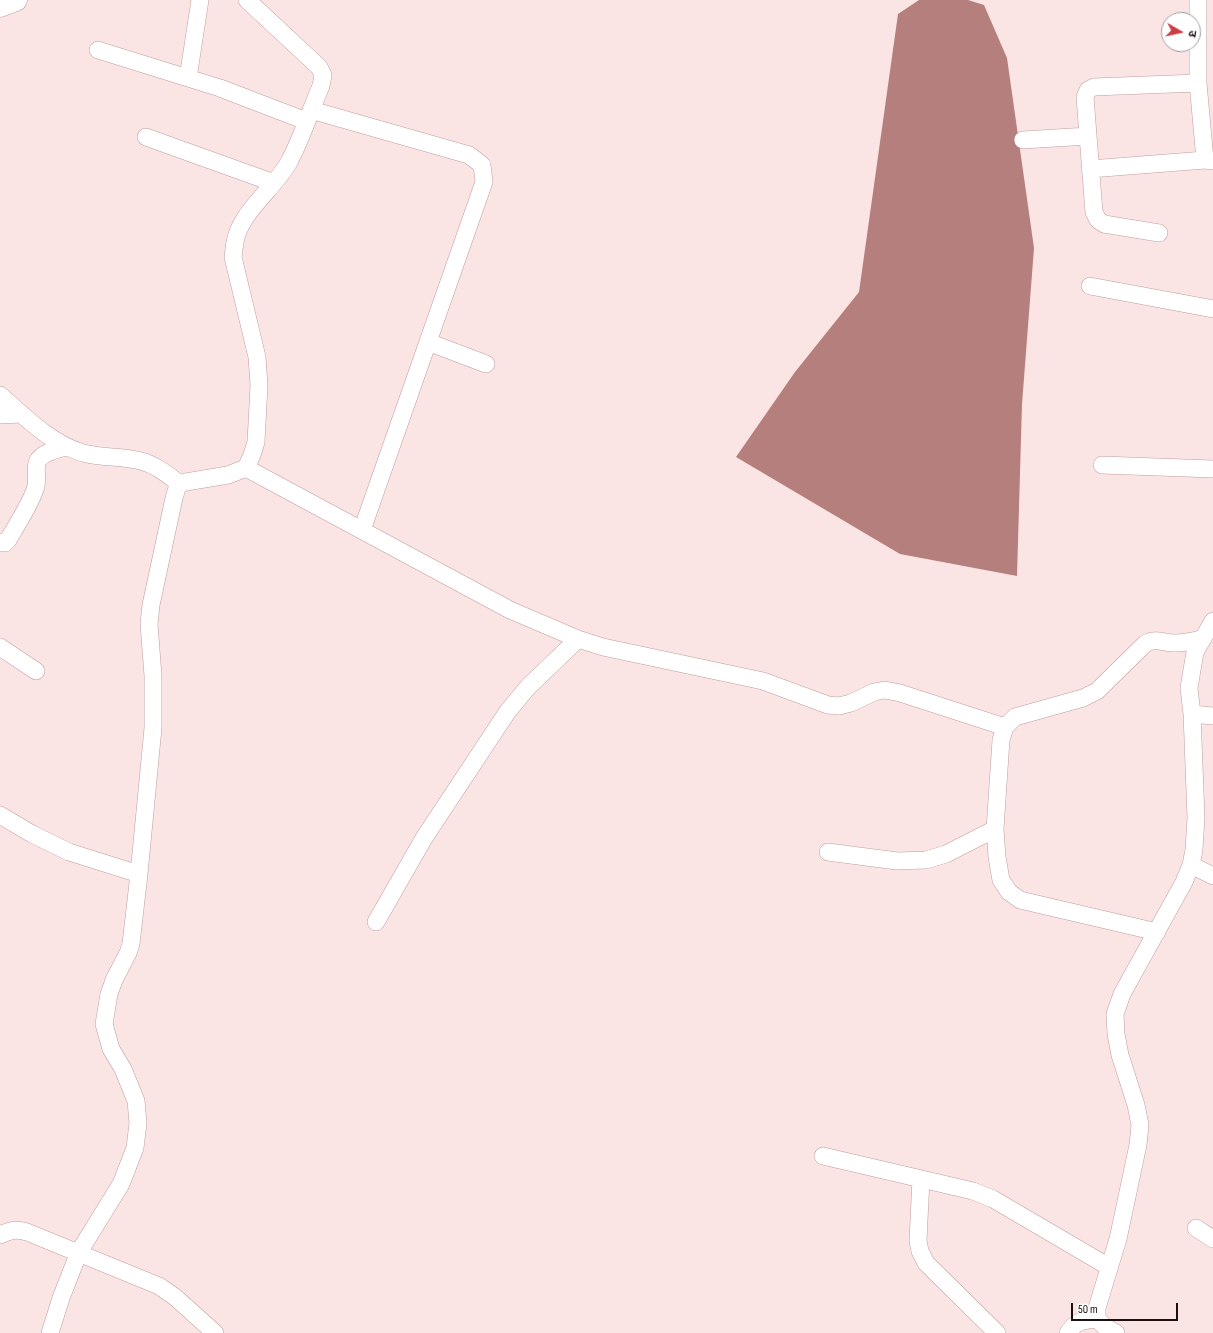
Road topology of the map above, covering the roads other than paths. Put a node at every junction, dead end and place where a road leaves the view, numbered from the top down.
1 (16, 0) edge
2 (200, 0) edge
3 (247, 0) edge
4 (1198, 0) edge
5 (0, 6) edge
6 (98, 50) dead end
7 (188, 78) junction
8 (1198, 83) junction
9 (308, 115) junction
10 (1088, 136) junction
11 (146, 137) dead end
12 (1023, 140) dead end
13 (1209, 161) edge
14 (1090, 169) junction
15 (274, 183) junction
16 (1159, 233) dead end
17 (1090, 286) dead end
18 (1213, 309) edge
19 (428, 342) junction
20 (486, 364) dead end
21 (0, 395) edge
22 (21, 414) junction
23 (0, 415) edge
24 (68, 446) junction
25 (1102, 465) dead end
26 (246, 468) junction
27 (1213, 469) edge
28 (180, 484) junction
29 (362, 530) junction
30 (0, 542) edge
31 (1213, 621) edge
32 (578, 639) junction
33 (1202, 639) junction
34 (0, 647) edge
35 (36, 671) dead end
36 (1192, 714) junction
37 (1213, 716) edge
38 (1005, 727) junction
39 (0, 815) edge
40 (995, 829) junction
41 (828, 852) dead end
42 (1191, 865) junction
43 (139, 874) junction
44 (1213, 876) edge
45 (376, 922) dead end
46 (1156, 932) junction
47 (823, 1156) dead end
48 (921, 1179) junction
49 (1196, 1228) dead end
50 (0, 1235) edge
51 (1213, 1239) edge
52 (79, 1252) junction
53 (1109, 1267) junction
54 (1097, 1319) junction
55 (50, 1333) edge
56 (215, 1333) edge
57 (997, 1333) edge
58 (1068, 1333) edge
59 (1116, 1333) edge

1 - 5 main road
2 - 7 street
3 - 9 street
4 - 8 street
6 - 7 street
7 - 9 street
8 - 10 street
8 - 13 street
9 - 15 street
9 - 19 street
10 - 12 street
10 - 14 street
11 - 15 street
13 - 14 street
14 - 16 street
15 - 26 street
17 - 18 street
19 - 20 street
19 - 29 street
21 - 22 street
22 - 23 street
22 - 24 street
24 - 28 street
24 - 30 street
25 - 27 street
26 - 28 street
26 - 29 street
28 - 43 street
29 - 32 street
31 - 33 street
32 - 38 street
32 - 45 street
33 - 36 street
33 - 38 street
34 - 35 street
36 - 37 street
36 - 42 street
38 - 40 street
39 - 43 street
40 - 41 street
40 - 46 street
42 - 44 street
42 - 46 street
43 - 52 street
46 - 53 street
47 - 48 street
48 - 53 street
48 - 57 street
49 - 51 street
50 - 52 street
52 - 55 street
52 - 56 street
53 - 54 street
54 - 58 street
54 - 59 street

